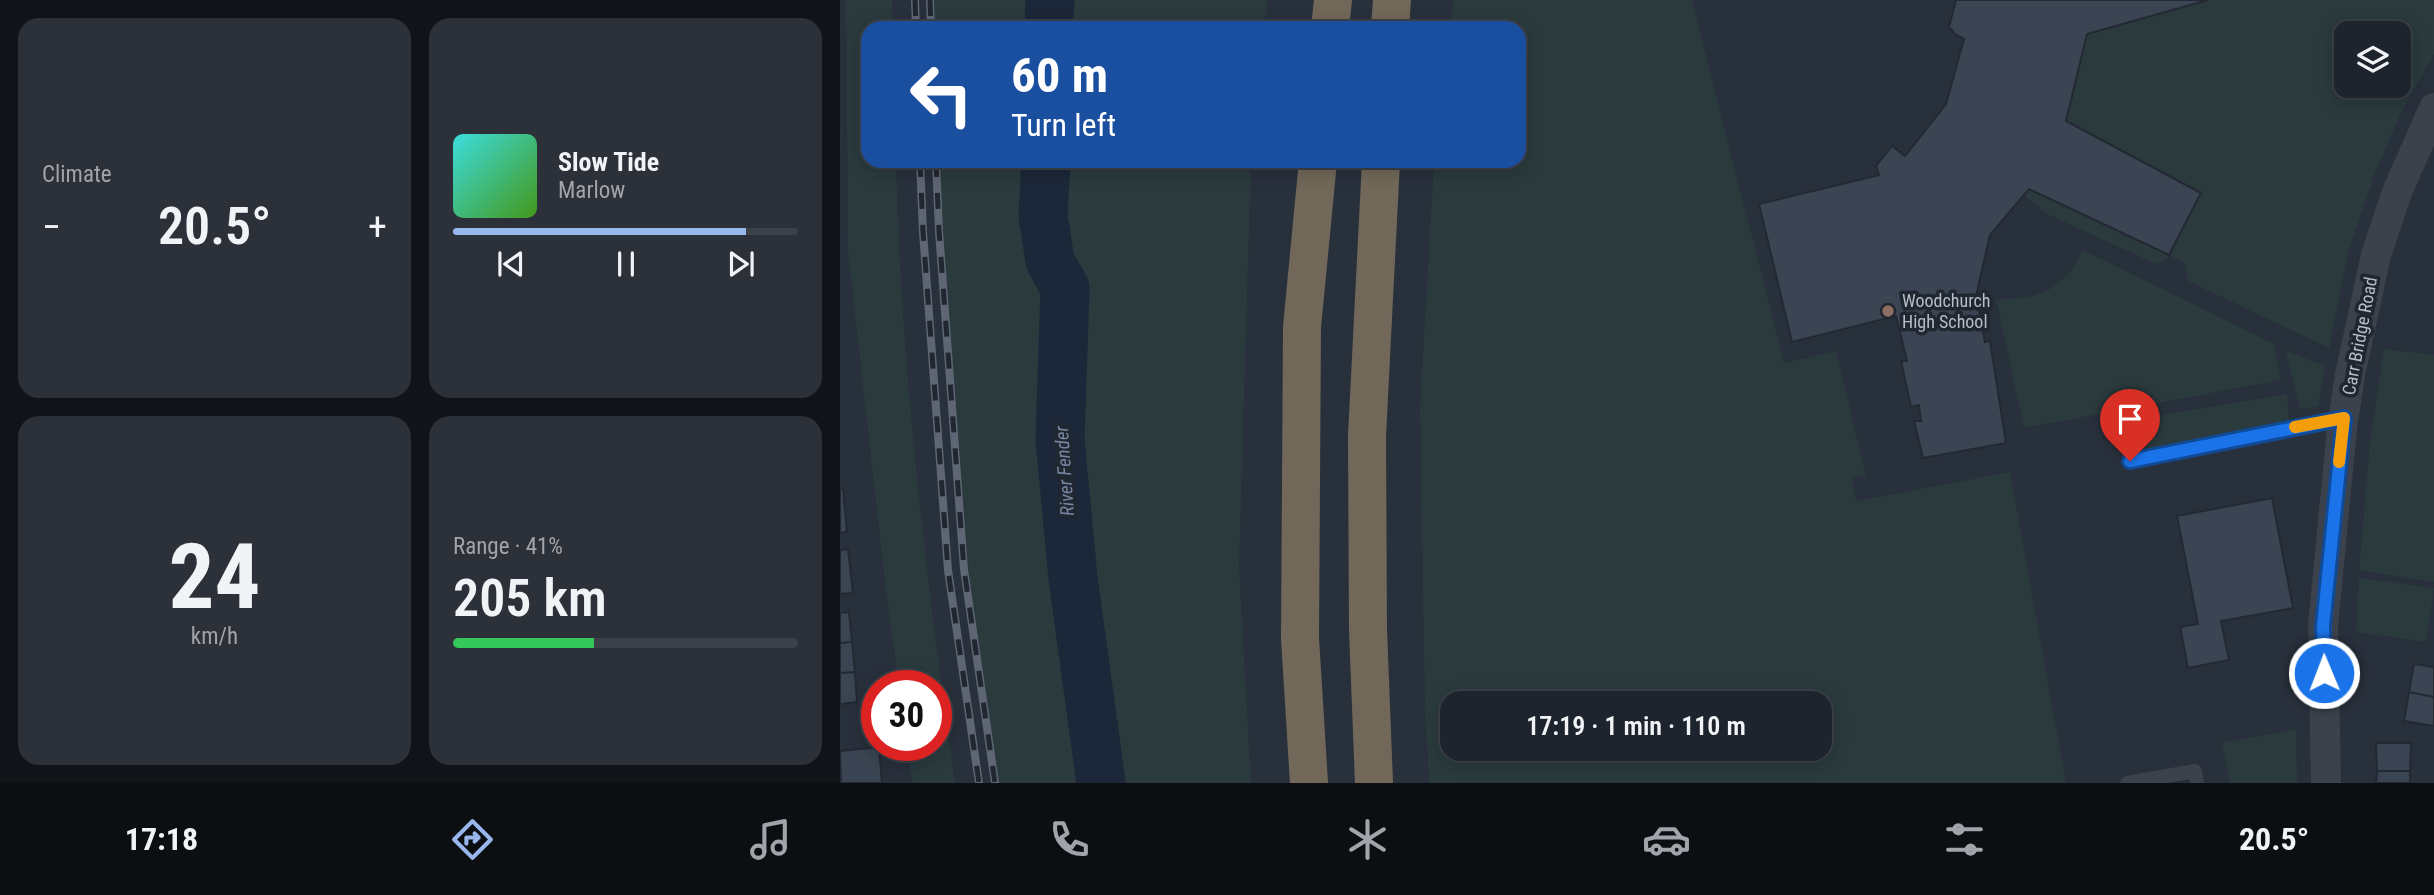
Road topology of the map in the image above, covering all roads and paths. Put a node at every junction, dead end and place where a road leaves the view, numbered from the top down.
1 (1333, 0) edge
2 (1392, 0) edge
3 (1331, 21) edge
4 (1390, 21) edge
5 (2434, 108) edge
6 (1317, 168) edge
7 (1381, 168) edge
8 (2344, 418) junction
9 (2130, 461) dead end
10 (1309, 783) edge
11 (1374, 783) edge
12 (2127, 783) edge
13 (2197, 783) edge
14 (2326, 783) edge

1 - 3 highway
2 - 4 highway
5 - 8 street, Carr Bridge Road
6 - 10 highway
7 - 11 highway
8 - 9 lane
8 - 14 street, Carr Bridge Road
12 - 13 lane

